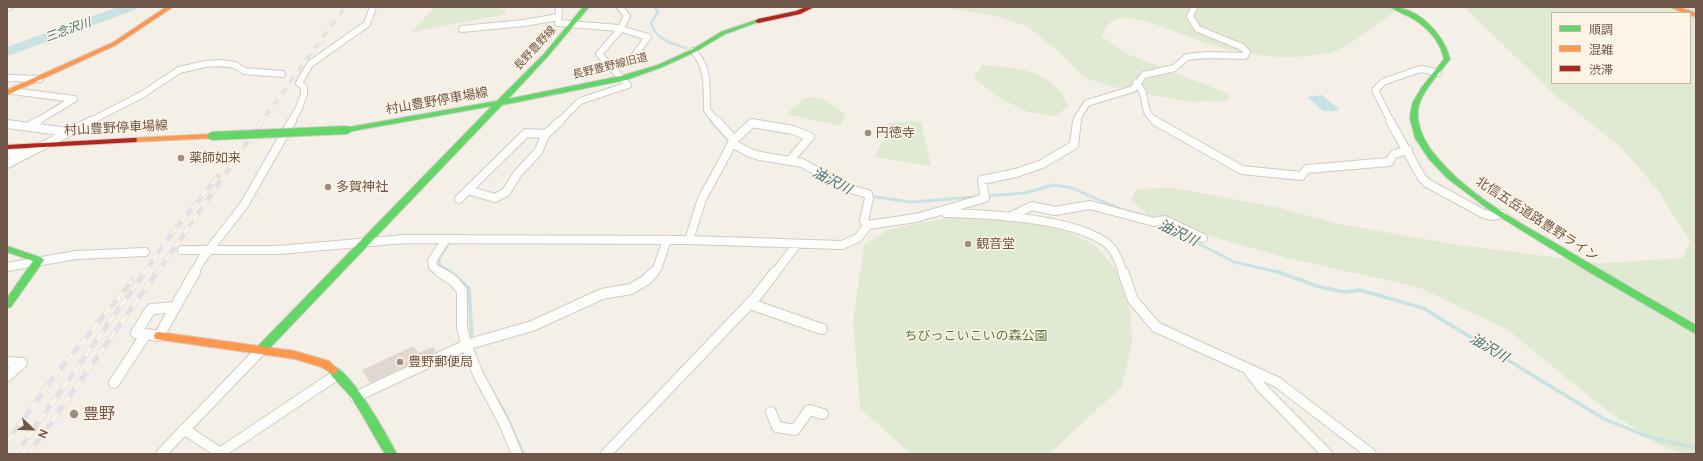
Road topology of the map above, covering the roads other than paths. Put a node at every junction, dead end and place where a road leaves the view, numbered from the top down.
1 (170, 7) edge
2 (374, 7) edge
3 (558, 7) edge
4 (586, 7) edge
5 (620, 7) edge
6 (811, 7) edge
7 (1194, 7) edge
8 (1394, 7) edge
9 (1673, 7) edge
10 (1687, 12) edge
11 (558, 17) junction
12 (573, 24) junction
13 (462, 29) dead end
14 (620, 30) junction
15 (693, 51) junction
16 (609, 65) junction
17 (1438, 73) junction
18 (282, 74) dead end
19 (7, 78) edge
20 (623, 78) junction
21 (40, 79) junction
22 (1136, 83) junction
23 (10, 92) edge
24 (499, 103) junction
25 (7, 124) edge
26 (29, 126) junction
27 (68, 132) junction
28 (546, 134) junction
29 (732, 142) junction
30 (46, 145) junction
31 (7, 147) edge
32 (1408, 150) junction
33 (31, 152) junction
34 (7, 154) edge
35 (790, 160) junction
36 (7, 164) edge
37 (468, 190) junction
38 (459, 198) dead end
39 (938, 213) junction
40 (1502, 214) junction
41 (1008, 217) junction
42 (868, 225) junction
43 (1203, 238) dead end
44 (446, 239) junction
45 (667, 240) junction
46 (689, 240) junction
47 (367, 241) junction
48 (797, 244) junction
49 (7, 249) edge
50 (182, 250) dead end
51 (207, 251) junction
52 (145, 252) dead end
53 (39, 260) junction
54 (7, 267) edge
55 (750, 304) junction
56 (7, 305) edge
57 (175, 307) junction
58 (822, 329) dead end
59 (1696, 330) edge
60 (146, 334) junction
61 (159, 336) junction
62 (466, 345) junction
63 (260, 350) junction
64 (7, 362) edge
65 (1247, 369) junction
66 (338, 374) junction
67 (7, 376) edge
68 (114, 383) dead end
69 (355, 397) junction
70 (771, 412) dead end
71 (823, 414) dead end
72 (184, 429) junction
73 (220, 453) edge
74 (161, 454) edge
75 (391, 454) edge
76 (517, 454) edge
77 (606, 454) edge
78 (1327, 454) edge
79 (1371, 454) edge

1 - 21 street
2 - 51 street
3 - 11 street
4 - 12 street, 長野豊野線
5 - 14 street
6 - 15 street, 長野豊野線旧道
7 - 22 street
8 - 17 street, 北信五岳道路豊野ライン
9 - 10 street
11 - 12 street
11 - 13 street
12 - 14 street
12 - 24 street, 長野豊野線
14 - 16 street
14 - 16 street
15 - 20 street, 長野豊野線旧道
15 - 29 street
16 - 20 street
17 - 32 street
17 - 40 street, 北信五岳道路豊野ライン
18 - 27 street
19 - 21 street
20 - 24 street, 長野豊野線旧道
20 - 28 street
21 - 23 street
22 - 32 street
22 - 39 street
23 - 26 street
24 - 30 street, 村山豊野停車場線, bridge
24 - 47 street, 村山豊野停車場線
25 - 26 street
26 - 27 street
27 - 30 street
28 - 37 street
28 - 37 street
29 - 35 street
29 - 35 street
29 - 46 street
30 - 31 street, 村山豊野停車場線
30 - 33 street
32 - 40 street
33 - 34 street
33 - 36 street
35 - 42 street
37 - 38 street
39 - 41 street
39 - 42 street
40 - 59 street, 北信五岳道路豊野ライン
41 - 43 street
41 - 65 street
42 - 48 street
44 - 45 street
44 - 47 street
44 - 62 street
45 - 46 street
45 - 62 street
46 - 48 street
47 - 51 street
47 - 63 street, 村山豊野停車場線
48 - 55 street
49 - 53 street
50 - 51 street
51 - 57 street
52 - 53 street
53 - 54 street
53 - 56 street
55 - 58 street
55 - 77 street
57 - 60 street
57 - 61 street
60 - 61 street
60 - 68 street
61 - 63 street
62 - 69 street
62 - 76 street
63 - 66 street
63 - 72 street
64 - 67 street
65 - 78 street
65 - 79 street
66 - 69 street
66 - 73 street
69 - 75 street
70 - 71 street
72 - 73 street
72 - 74 street

